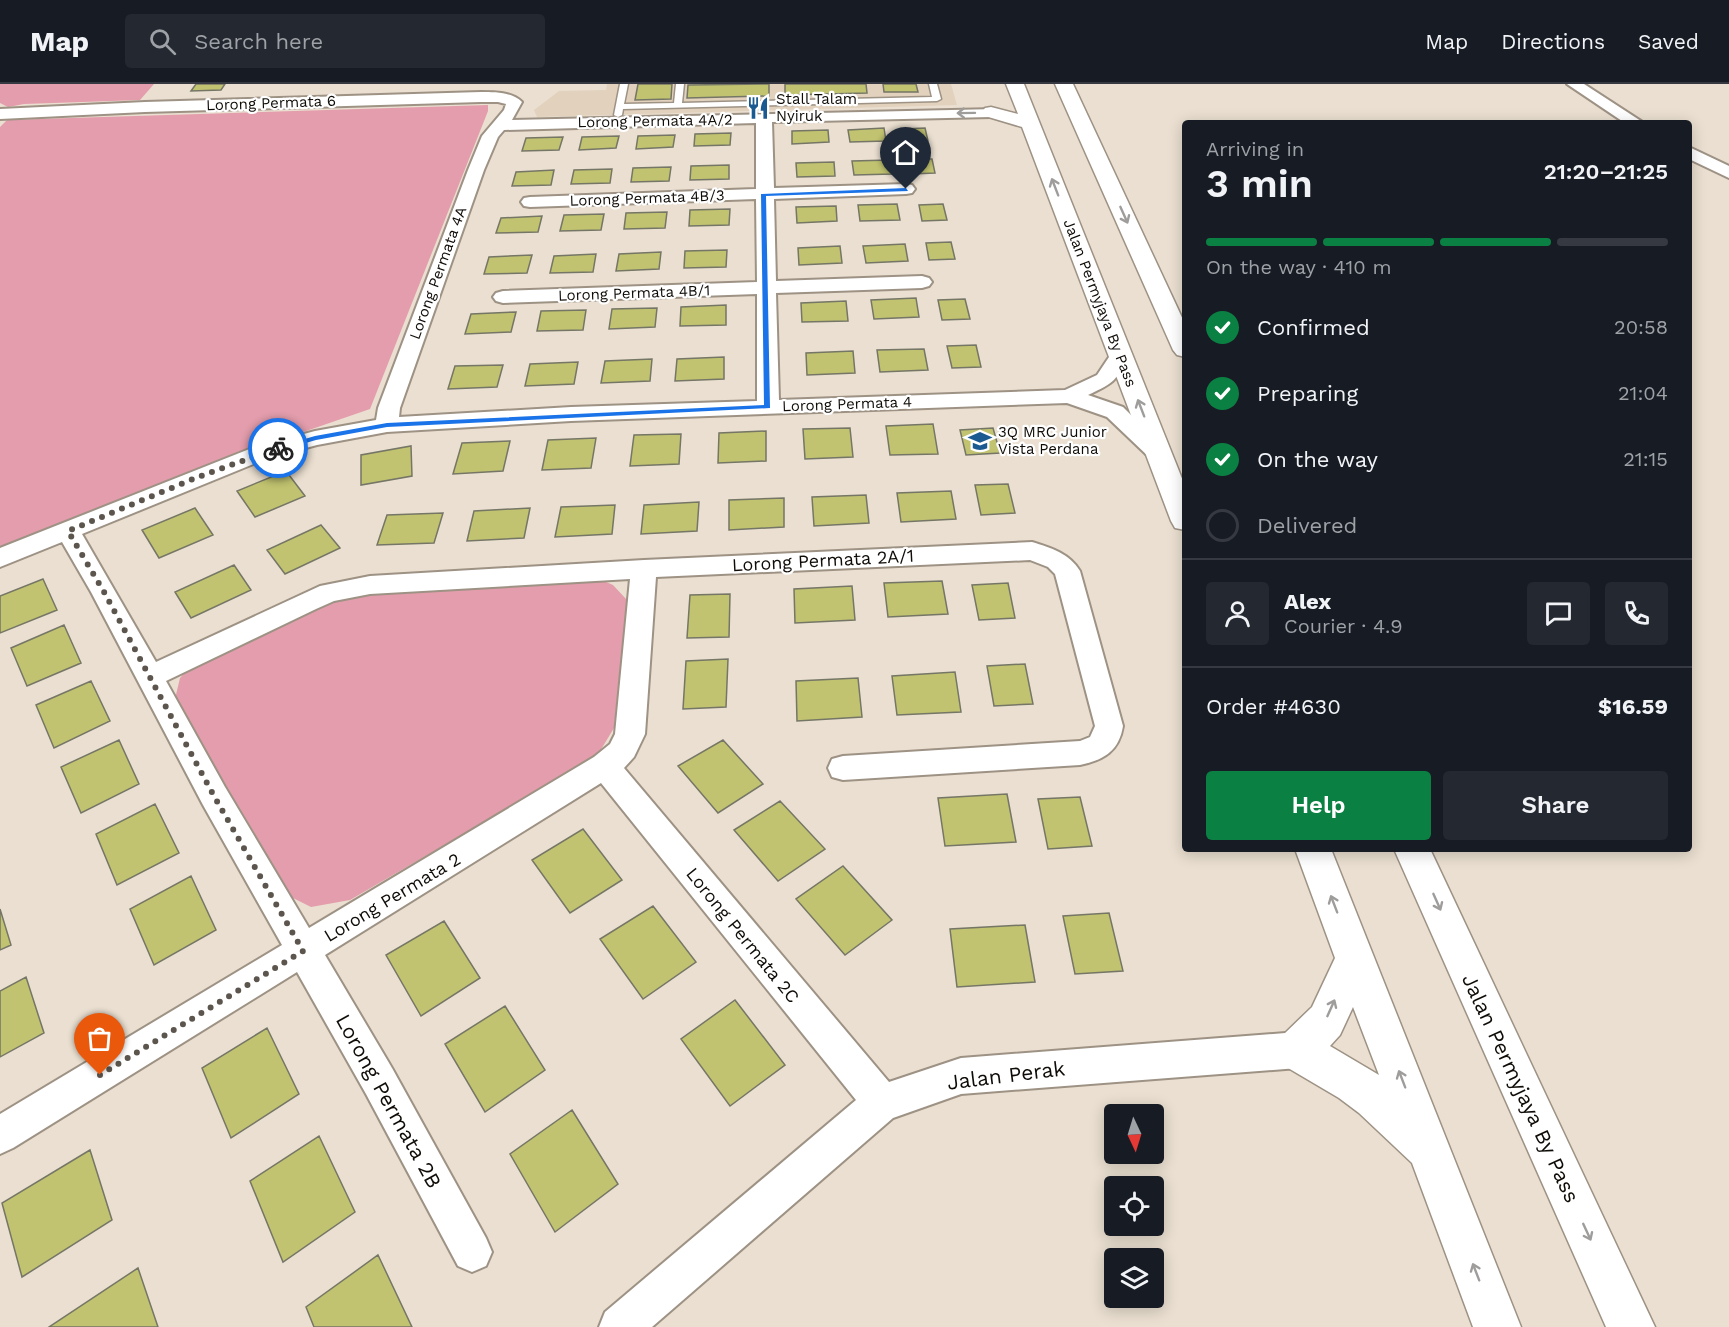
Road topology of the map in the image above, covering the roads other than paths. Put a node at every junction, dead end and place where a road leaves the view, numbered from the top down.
1 (624, 84) edge
2 (680, 84) edge
3 (933, 84) edge
4 (1015, 84) edge
5 (1574, 84) edge
6 (1065, 85) edge
7 (158, 92) dead end
8 (678, 105) junction
9 (939, 106) junction
10 (145, 107) junction
11 (991, 112) joint
12 (0, 114) edge
13 (618, 114) junction
14 (764, 118) junction
15 (1631, 120) edge
16 (1030, 123) junction
17 (500, 125) junction
18 (1692, 154) edge
19 (1729, 173) edge
20 (906, 189) dead end
21 (764, 194) junction
22 (530, 202) dead end
23 (922, 282) dead end
24 (764, 288) junction
25 (503, 297) dead end
26 (1182, 343) edge
27 (1120, 355) junction
28 (1069, 396) junction
29 (768, 407) junction
30 (387, 425) junction
31 (1158, 453) junction
32 (1182, 513) edge
33 (68, 531) junction
34 (0, 558) edge
35 (644, 568) junction
36 (150, 677) junction
37 (605, 766) junction
38 (843, 768) dead end
39 (1314, 852) edge
40 (1413, 852) edge
41 (303, 951) junction
42 (1355, 959) junction
43 (1298, 1050) junction
44 (882, 1103) junction
45 (0, 1135) edge
46 (1430, 1154) junction
47 (472, 1252) dead end
48 (620, 1327) edge
49 (1497, 1327) edge
50 (1631, 1327) edge

1 - 13 lane
2 - 8 lane
3 - 9 lane
4 - 16 main road, Jalan Permyjaya By Pass
5 - 15 street
6 -> 26 main road
7 - 10 street
8 - 9 lane
8 - 13 lane
11 -> 9 street, Lorong Permata 4A/2
9 - 14 street, Lorong Permata 4A/2
10 - 12 street, Lorong Permata 6
10 - 17 street, Lorong Permata 6
11 - 16 main road
13 - 14 street, Lorong Permata 4A/2
13 - 17 street, Lorong Permata 4A/2
14 - 21 street
27 -> 16 main road, Jalan Permyjaya By Pass
17 - 30 street, Lorong Permata 4A
18 - 19 street
20 - 21 street, Lorong Permata 4B/3
21 - 22 street, Lorong Permata 4B/3
21 - 24 street
23 - 24 street, Lorong Permata 4B/1
24 - 25 street, Lorong Permata 4B/1
24 - 29 street
27 - 28 street
31 -> 27 main road, Jalan Permyjaya By Pass
28 - 29 street, Lorong Permata 4
28 - 31 street
29 - 30 street, Lorong Permata 4
30 - 33 street, Lorong Permata 4
31 - 32 main road, Jalan Permyjaya By Pass
33 - 34 street, Lorong Permata 4
33 - 36 street, Lorong Permata 2B
35 - 36 street, Lorong Permata 2A/1
35 - 37 street, Lorong Permata 2
35 - 38 street, Lorong Permata 2A/1
36 - 41 street, Lorong Permata 2B
37 - 41 street, Lorong Permata 2
37 - 44 street, Lorong Permata 2C
42 -> 39 main road
40 -> 50 main road, Jalan Permyjaya By Pass
41 - 45 street, Lorong Permata 2
41 - 47 street, Lorong Permata 2B
43 -> 42 main road
46 -> 42 main road
43 - 44 street, Jalan Perak
43 - 46 main road
44 - 48 street, Jalan Perak
49 -> 46 main road

